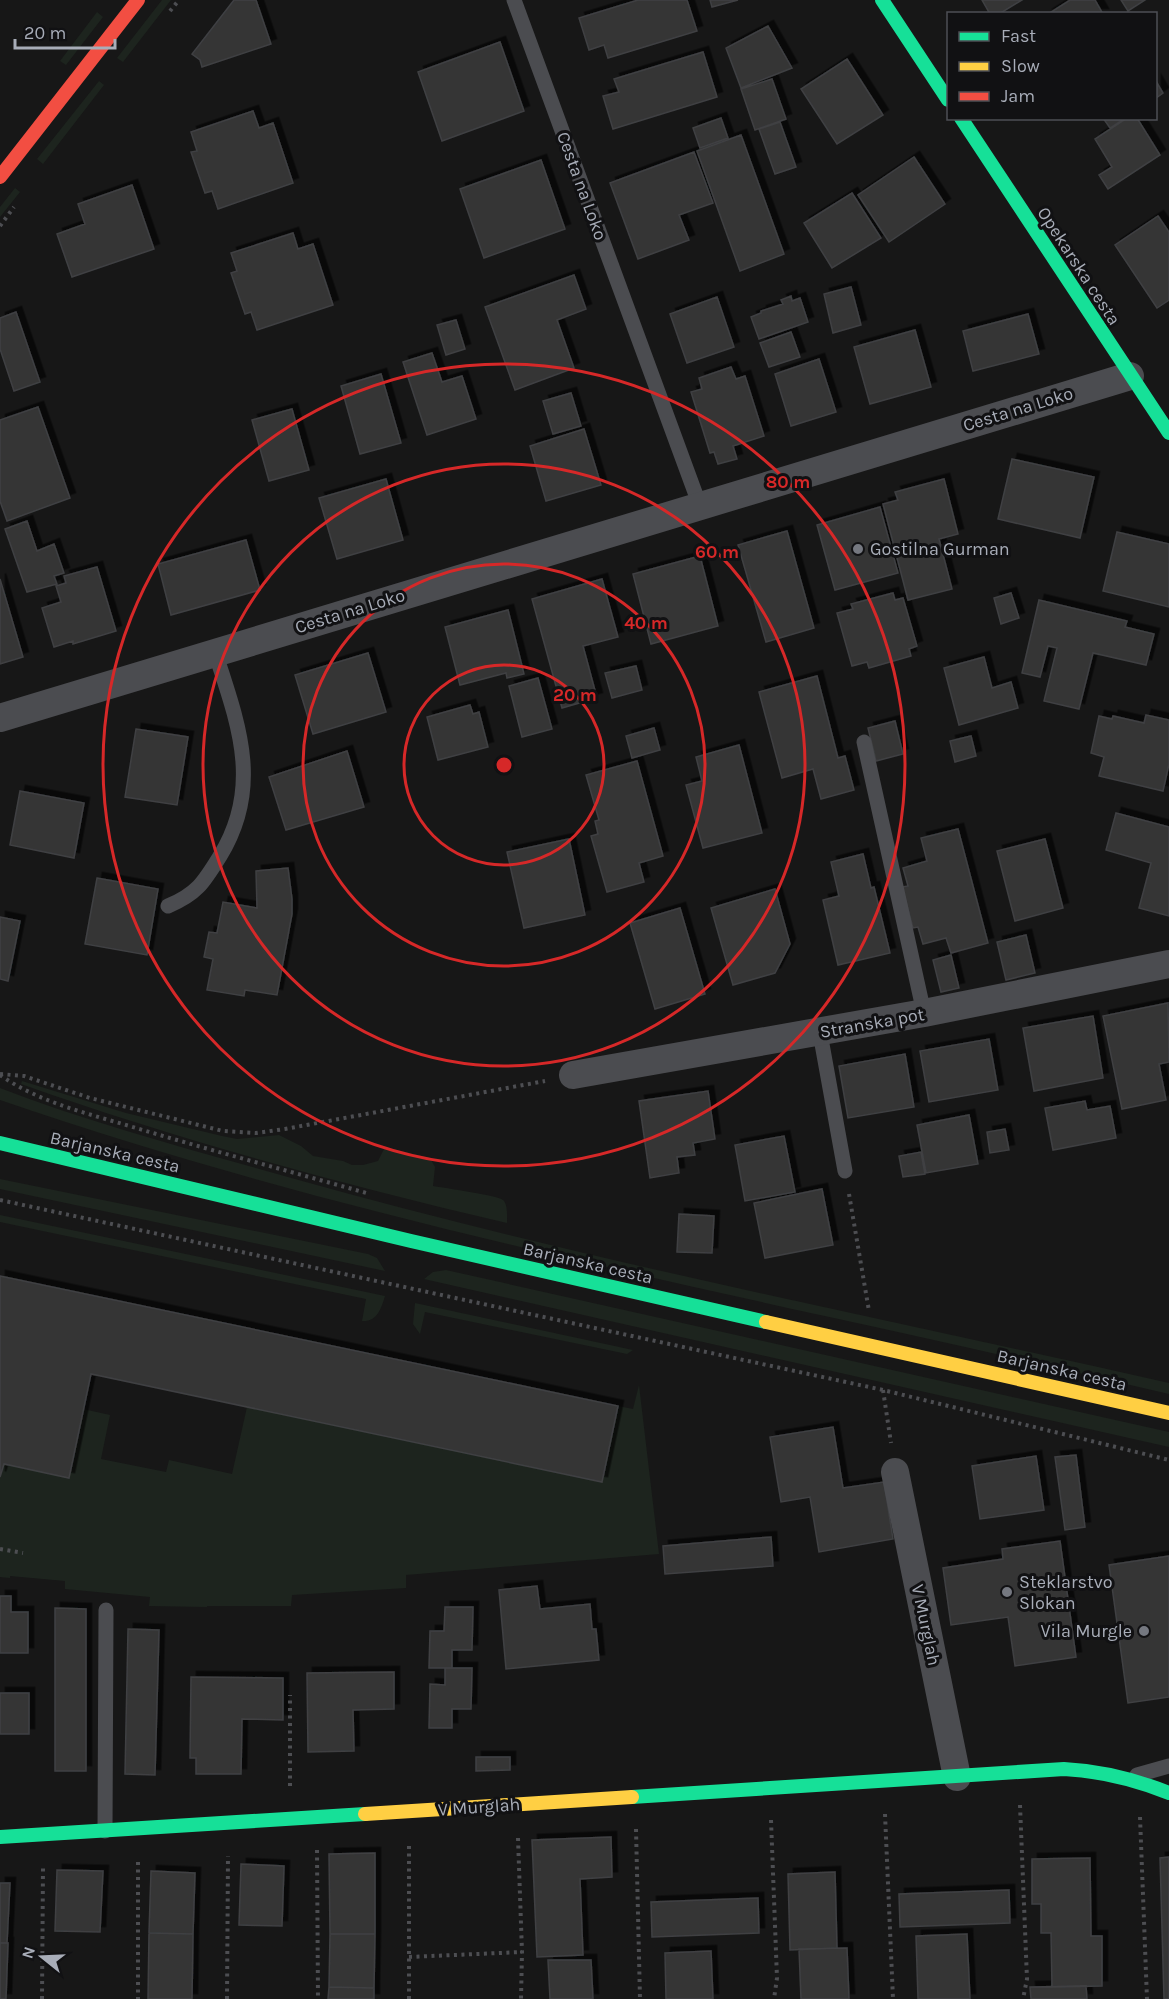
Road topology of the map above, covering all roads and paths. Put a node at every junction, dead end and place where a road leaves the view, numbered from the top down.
1 (138, 0) edge
2 (514, 0) edge
3 (882, 0) edge
4 (947, 98) edge
5 (962, 120) edge
6 (0, 177) edge
7 (1130, 376) junction
8 (1169, 433) edge
9 (700, 506) junction
10 (215, 652) junction
11 (0, 718) edge
12 (864, 742) dead end
13 (168, 906) dead end
14 (1169, 964) edge
15 (924, 1013) junction
16 (820, 1033) junction
17 (0, 1075) edge
18 (573, 1075) joint
19 (0, 1143) edge
20 (845, 1172) joint
21 (370, 1194) dead end
22 (0, 1200) edge
23 (858, 1309) dead end
24 (883, 1390) junction
25 (1169, 1413) edge
26 (1169, 1460) edge
27 (895, 1472) joint
28 (0, 1549) edge
29 (23, 1553) dead end
30 (106, 1610) dead end
31 (290, 1695) dead end
32 (1169, 1766) edge
33 (1018, 1772) junction
34 (957, 1777) junction
35 (1137, 1779) junction
36 (884, 1780) junction
37 (770, 1788) junction
38 (1169, 1793) edge
39 (634, 1796) junction
40 (516, 1804) junction
41 (408, 1812) junction
42 (317, 1818) junction
43 (290, 1819) junction
44 (228, 1823) junction
45 (137, 1829) junction
46 (105, 1831) junction
47 (43, 1835) junction
48 (0, 1837) edge
49 (522, 1952) junction
50 (409, 1957) junction
51 (42, 1999) edge
52 (138, 1999) edge
53 (227, 1999) edge
54 (318, 1999) edge
55 (409, 1999) edge
56 (521, 1999) edge
57 (640, 1999) edge
58 (774, 1999) edge
59 (893, 1999) edge
60 (1023, 1999) edge
61 (1147, 1999) edge

1 - 6 street
2 - 9 lane, Cesta na Loko
3 - 4 street
5 - 7 street, Opekarska cesta
7 - 8 street, Opekarska cesta
7 - 9 street, Cesta na Loko
9 - 10 street, Cesta na Loko
10 - 11 street, Cesta na Loko
10 - 13 lane
12 - 15 lane
14 - 15 street, Stranska pot
15 - 16 street, Stranska pot
16 - 18 street, Stranska pot
16 - 20 lane
17 - 18 path
17 - 21 path, Barjanska cesta
19 - 25 street, Barjanska cesta
20 - 23 path
22 - 24 path
24 - 26 path
24 - 27 path
27 - 34 street, V Murglah
28 - 29 path
30 - 46 lane
31 - 43 path
32 - 35 lane
33 - 34 street, V Murglah
33 - 35 street, V Murglah
33 - 60 path
34 - 36 street, V Murglah
35 - 38 street, V Murglah
35 - 61 path
36 - 37 street, V Murglah
36 - 59 path
37 - 39 street, V Murglah
37 - 58 path
39 - 40 street, V Murglah
39 - 57 path
40 - 41 street, V Murglah
40 - 49 path
41 - 42 street, V Murglah
41 - 50 path
42 - 43 street, V Murglah
42 - 54 path
43 - 44 street, V Murglah
44 - 45 street, V Murglah
44 - 53 path
45 - 46 street, V Murglah
45 - 52 path
46 - 47 street, V Murglah
47 - 48 street, V Murglah
47 - 51 path
49 - 50 path
49 - 56 path
50 - 55 path

